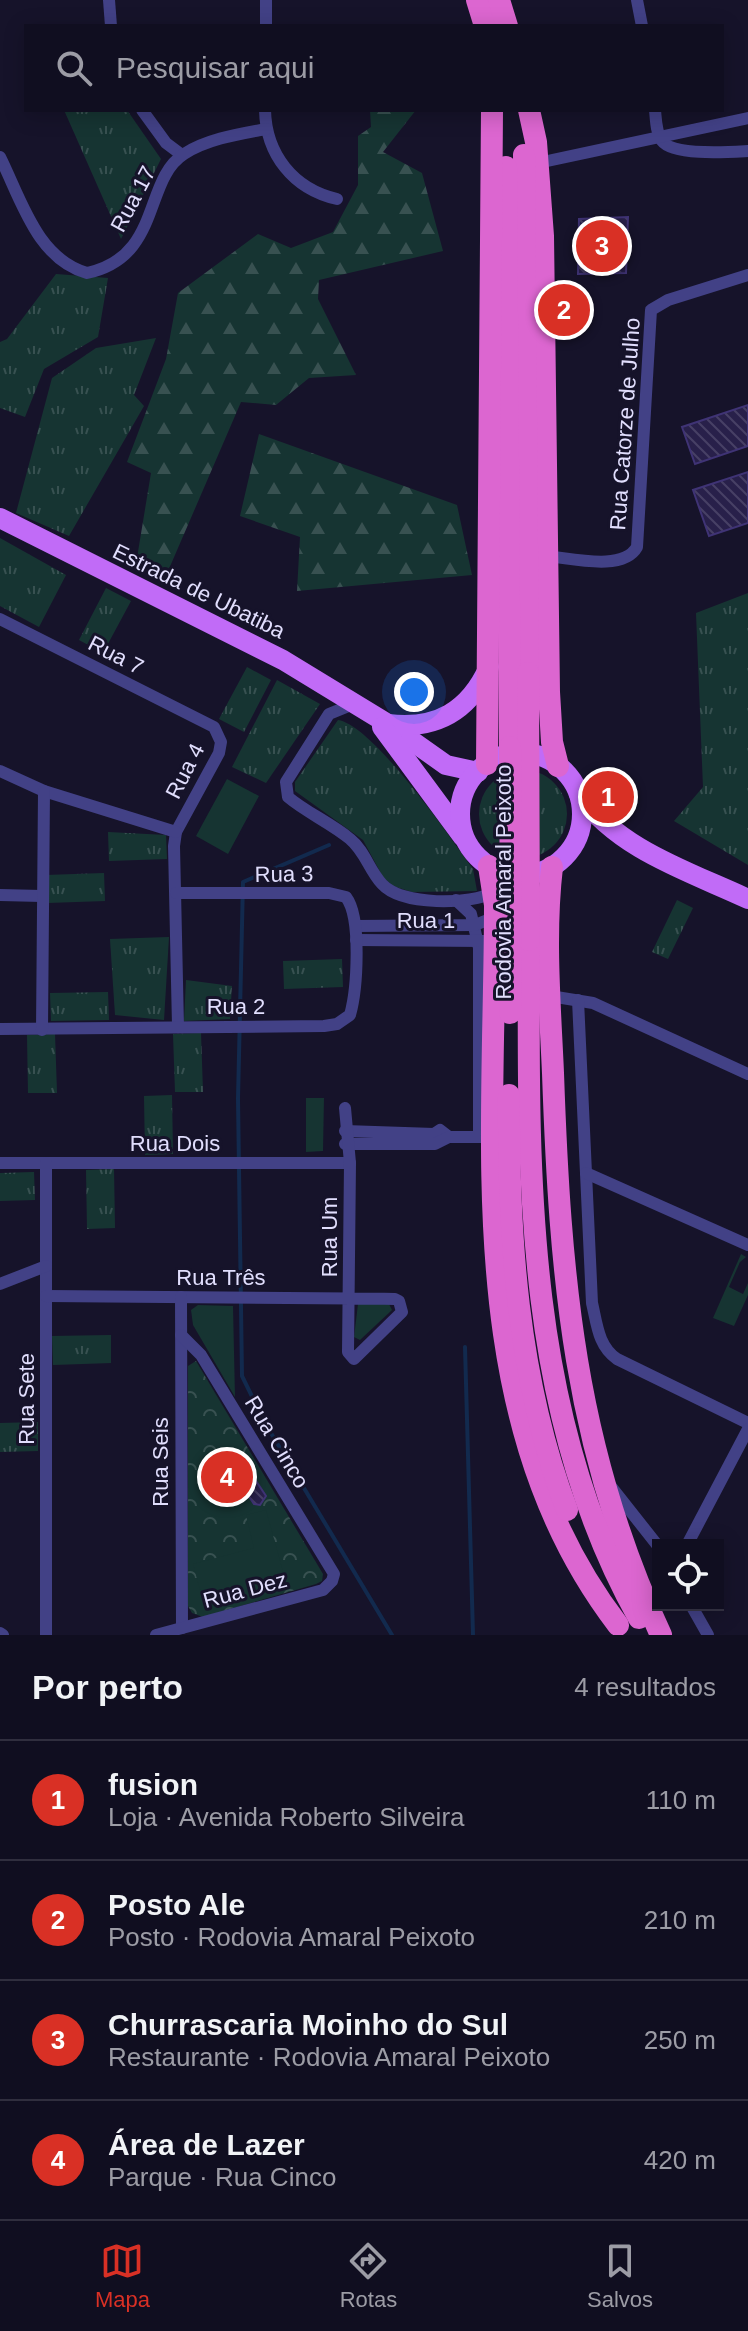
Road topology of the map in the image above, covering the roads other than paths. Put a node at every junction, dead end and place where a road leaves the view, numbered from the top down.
1 (109, 0) edge
2 (266, 0) edge
3 (477, 0) edge
4 (499, 0) edge
5 (637, 0) edge
6 (111, 24) edge
7 (266, 24) edge
8 (484, 24) edge
9 (506, 24) edge
10 (642, 24) edge
11 (143, 112) edge
12 (265, 112) edge
13 (492, 112) edge
14 (502, 112) edge
15 (521, 112) edge
16 (529, 112) edge
17 (655, 112) edge
18 (748, 118) edge
19 (266, 129) junction
20 (659, 138) junction
21 (748, 151) edge
22 (182, 155) junction
23 (0, 157) edge
24 (538, 163) junction
25 (337, 199) dead end
26 (748, 275) edge
27 (0, 518) edge
28 (546, 556) junction
29 (0, 619) edge
30 (509, 671) junction
31 (372, 714) junction
32 (214, 727) joint
33 (558, 766) junction
34 (482, 768) junction
35 (0, 771) edge
36 (577, 790) junction
37 (44, 791) junction
38 (176, 832) junction
39 (627, 841) junction
40 (471, 848) junction
41 (571, 849) junction
42 (489, 866) junction
43 (552, 867) junction
44 (495, 892) junction
45 (176, 893) junction
46 (0, 895) edge
47 (42, 896) junction
48 (748, 899) edge
49 (455, 900) junction
50 (485, 921) junction
51 (356, 933) junction
52 (504, 942) junction
53 (550, 996) junction
54 (578, 1000) junction
55 (178, 1026) junction
56 (0, 1029) edge
57 (42, 1030) junction
58 (748, 1074) edge
59 (345, 1108) dead end
60 (445, 1133) junction
61 (345, 1137) junction
62 (486, 1137) junction
63 (0, 1163) edge
64 (46, 1163) junction
65 (350, 1163) junction
66 (586, 1173) junction
67 (748, 1245) edge
68 (46, 1266) junction
69 (0, 1284) edge
70 (46, 1296) junction
71 (181, 1297) junction
72 (349, 1298) junction
73 (181, 1335) junction
74 (358, 1356) joint
75 (748, 1426) edge
76 (602, 1476) junction
77 (653, 1539) edge
78 (690, 1539) edge
79 (334, 1574) joint
80 (694, 1611) edge
81 (182, 1628) junction
82 (621, 1630) edge
83 (46, 1635) edge
84 (156, 1635) edge
85 (649, 1635) edge
86 (661, 1635) edge
87 (708, 1635) edge

1 - 6 street
2 - 7 street
3 - 8 highway
4 - 9 highway
5 - 10 street
11 - 22 street
12 - 19 street
13 - 30 highway
14 - 30 highway, Rodovia Amaral Peixoto
15 - 30 highway, Rodovia Amaral Peixoto
16 - 24 highway
17 - 20 street
18 - 20 street
19 - 22 street, Rua 17
19 - 25 street
20 - 21 street
20 - 24 street
22 - 23 street, Rua 17
24 - 28 highway
26 - 28 street, Rua Catorze de Julho
27 - 31 main road, Estrada de Ubatiba
28 - 33 highway
29 - 32 street, Rua 7
30 - 31 main road
30 - 34 highway
30 - 52 highway, Rodovia Amaral Peixoto, bridge
31 - 34 main road, Estrada de Ubatiba
31 - 40 main road, Estrada de Ubatiba
31 - 49 street
32 - 38 street, Rua 4
33 - 34 main road
33 - 36 main road
34 - 40 main road
35 - 37 street
36 - 39 main road
36 - 41 main road
37 - 38 street
37 - 47 street
38 - 45 street
39 - 41 main road
39 - 48 main road
40 - 42 main road
41 - 43 main road
42 - 43 main road
42 - 44 highway
43 - 53 highway
44 - 49 street
44 - 50 highway
45 - 51 street, Rua 3
45 - 55 street
46 - 47 street
47 - 57 street
49 - 50 street
50 - 51 street, Rua 1
50 - 52 highway
51 - 52 street, Rua 1
51 - 55 street, Rua 2
52 - 62 highway
52 - 82 highway, Rodovia Amaral Peixoto
52 - 85 highway, Rodovia Amaral Peixoto
53 - 54 street
53 - 76 highway
54 - 58 street
54 - 66 street
55 - 57 street, Rua 2
56 - 57 street, Rua 2
59 - 61 street, Rua Um
60 - 61 street
60 - 61 street
60 - 62 street
61 - 65 street, Rua Um
62 - 82 highway
63 - 64 street, Rua Dois
64 - 65 street, Rua Dois
64 - 68 street, Rua Sete
65 - 72 street, Rua Um
66 - 67 street
66 - 75 street
68 - 69 street
68 - 70 street, Rua Sete
70 - 71 street, Rua Três
70 - 83 street, Rua Sete
71 - 72 street, Rua Três
71 - 73 street, Rua Seis
72 - 74 street, Rua Um
72 - 74 street, Rua Três
73 - 79 street, Rua Cinco
73 - 81 street, Rua Seis
75 - 78 street
76 - 77 street
76 - 86 highway
79 - 81 street, Rua Dez
80 - 87 street
81 - 84 street, Rua Dez

